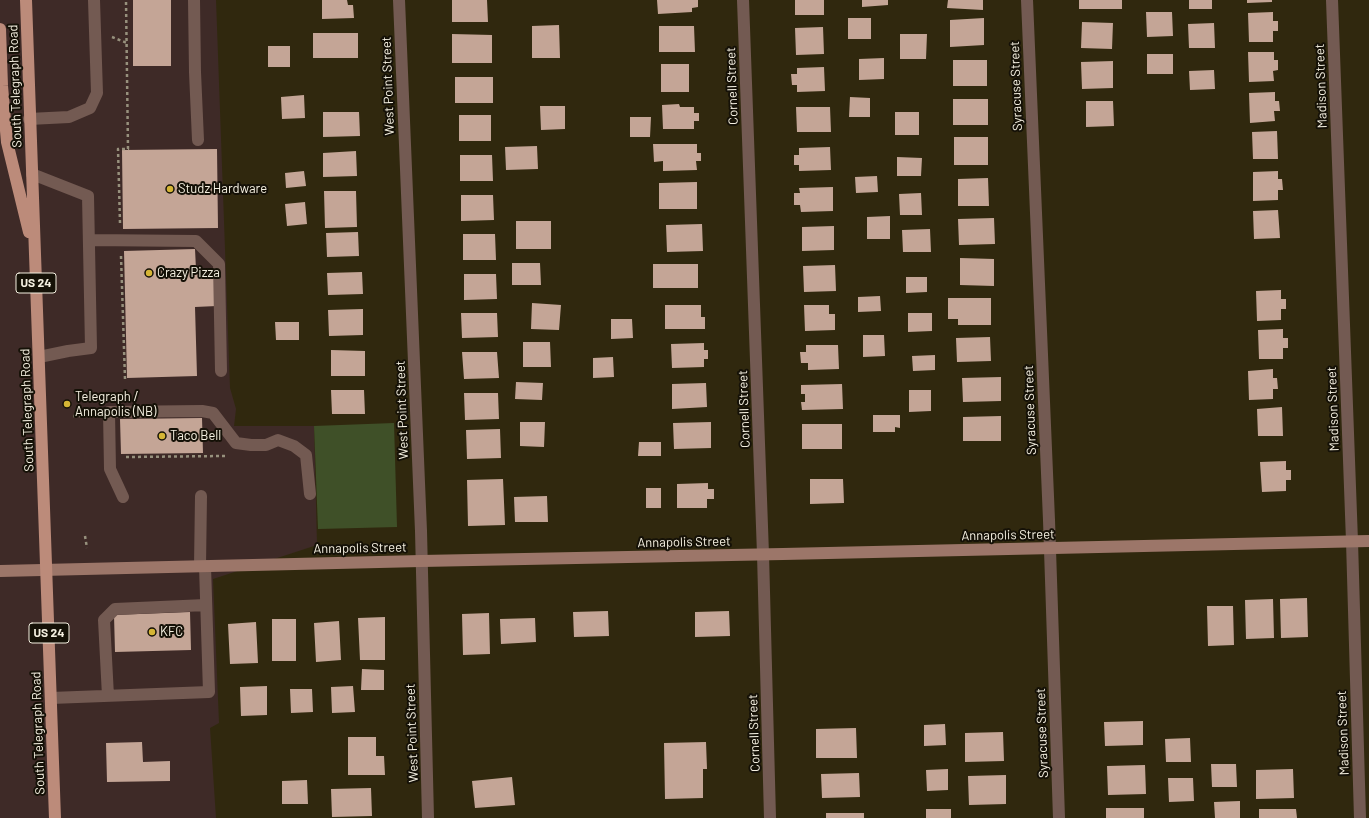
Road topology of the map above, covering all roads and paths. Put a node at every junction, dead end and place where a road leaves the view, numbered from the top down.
1 (26, 0) edge
2 (94, 0) edge
3 (126, 0) edge
4 (194, 0) edge
5 (399, 0) edge
6 (743, 0) edge
7 (1027, 0) edge
8 (1332, 0) edge
9 (0, 29) edge
10 (30, 119) junction
11 (198, 140) dead end
12 (32, 174) junction
13 (89, 240) junction
14 (120, 240) junction
15 (35, 261) junction
16 (39, 357) junction
17 (222, 371) dead end
18 (124, 379) dead end
19 (73, 416) dead end
20 (80, 416) dead end
21 (227, 456) dead end
22 (119, 457) dead end
23 (310, 494) dead end
24 (200, 496) dead end
25 (124, 497) dead end
26 (85, 536) dead end
27 (1352, 541) junction
28 (1369, 541) edge
29 (87, 548) dead end
30 (1049, 548) junction
31 (763, 554) junction
32 (421, 561) junction
33 (203, 566) junction
34 (47, 569) junction
35 (0, 571) edge
36 (206, 605) junction
37 (108, 696) junction
38 (51, 698) junction
39 (55, 818) edge
40 (428, 818) edge
41 (770, 818) edge
42 (1059, 818) edge
43 (1360, 818) edge

1 - 10 main road, South Telegraph Road / US 24
2 - 10 street
3 - 14 path
4 - 11 street
5 - 32 street, West Point Street
6 - 31 street, Cornell Street
7 - 30 street, Syracuse Street
8 - 27 street, Madison Street
9 - 15 main road
10 - 12 main road, South Telegraph Road / US 24
12 - 13 street
12 - 15 main road, South Telegraph Road / US 24
13 - 14 street
13 - 16 street
14 - 17 street
14 - 18 path
15 - 16 main road, South Telegraph Road / US 24
16 - 34 main road, South Telegraph Road / US 24
19 - 20 path
21 - 22 path
23 - 25 street
24 - 33 street
26 - 29 path
27 - 28 street, Annapolis Street
27 - 30 street, Annapolis Street
27 - 43 street, Madison Street
30 - 31 street, Annapolis Street
30 - 42 street, Syracuse Street
31 - 32 street, Annapolis Street
31 - 41 street, Cornell Street
32 - 33 street, Annapolis Street
32 - 40 street, West Point Street
33 - 34 street, Annapolis Street
33 - 36 street
34 - 35 street, Annapolis Street
34 - 38 main road, South Telegraph Road / US 24
36 - 37 street
36 - 37 street
37 - 38 street
38 - 39 main road, South Telegraph Road / US 24

